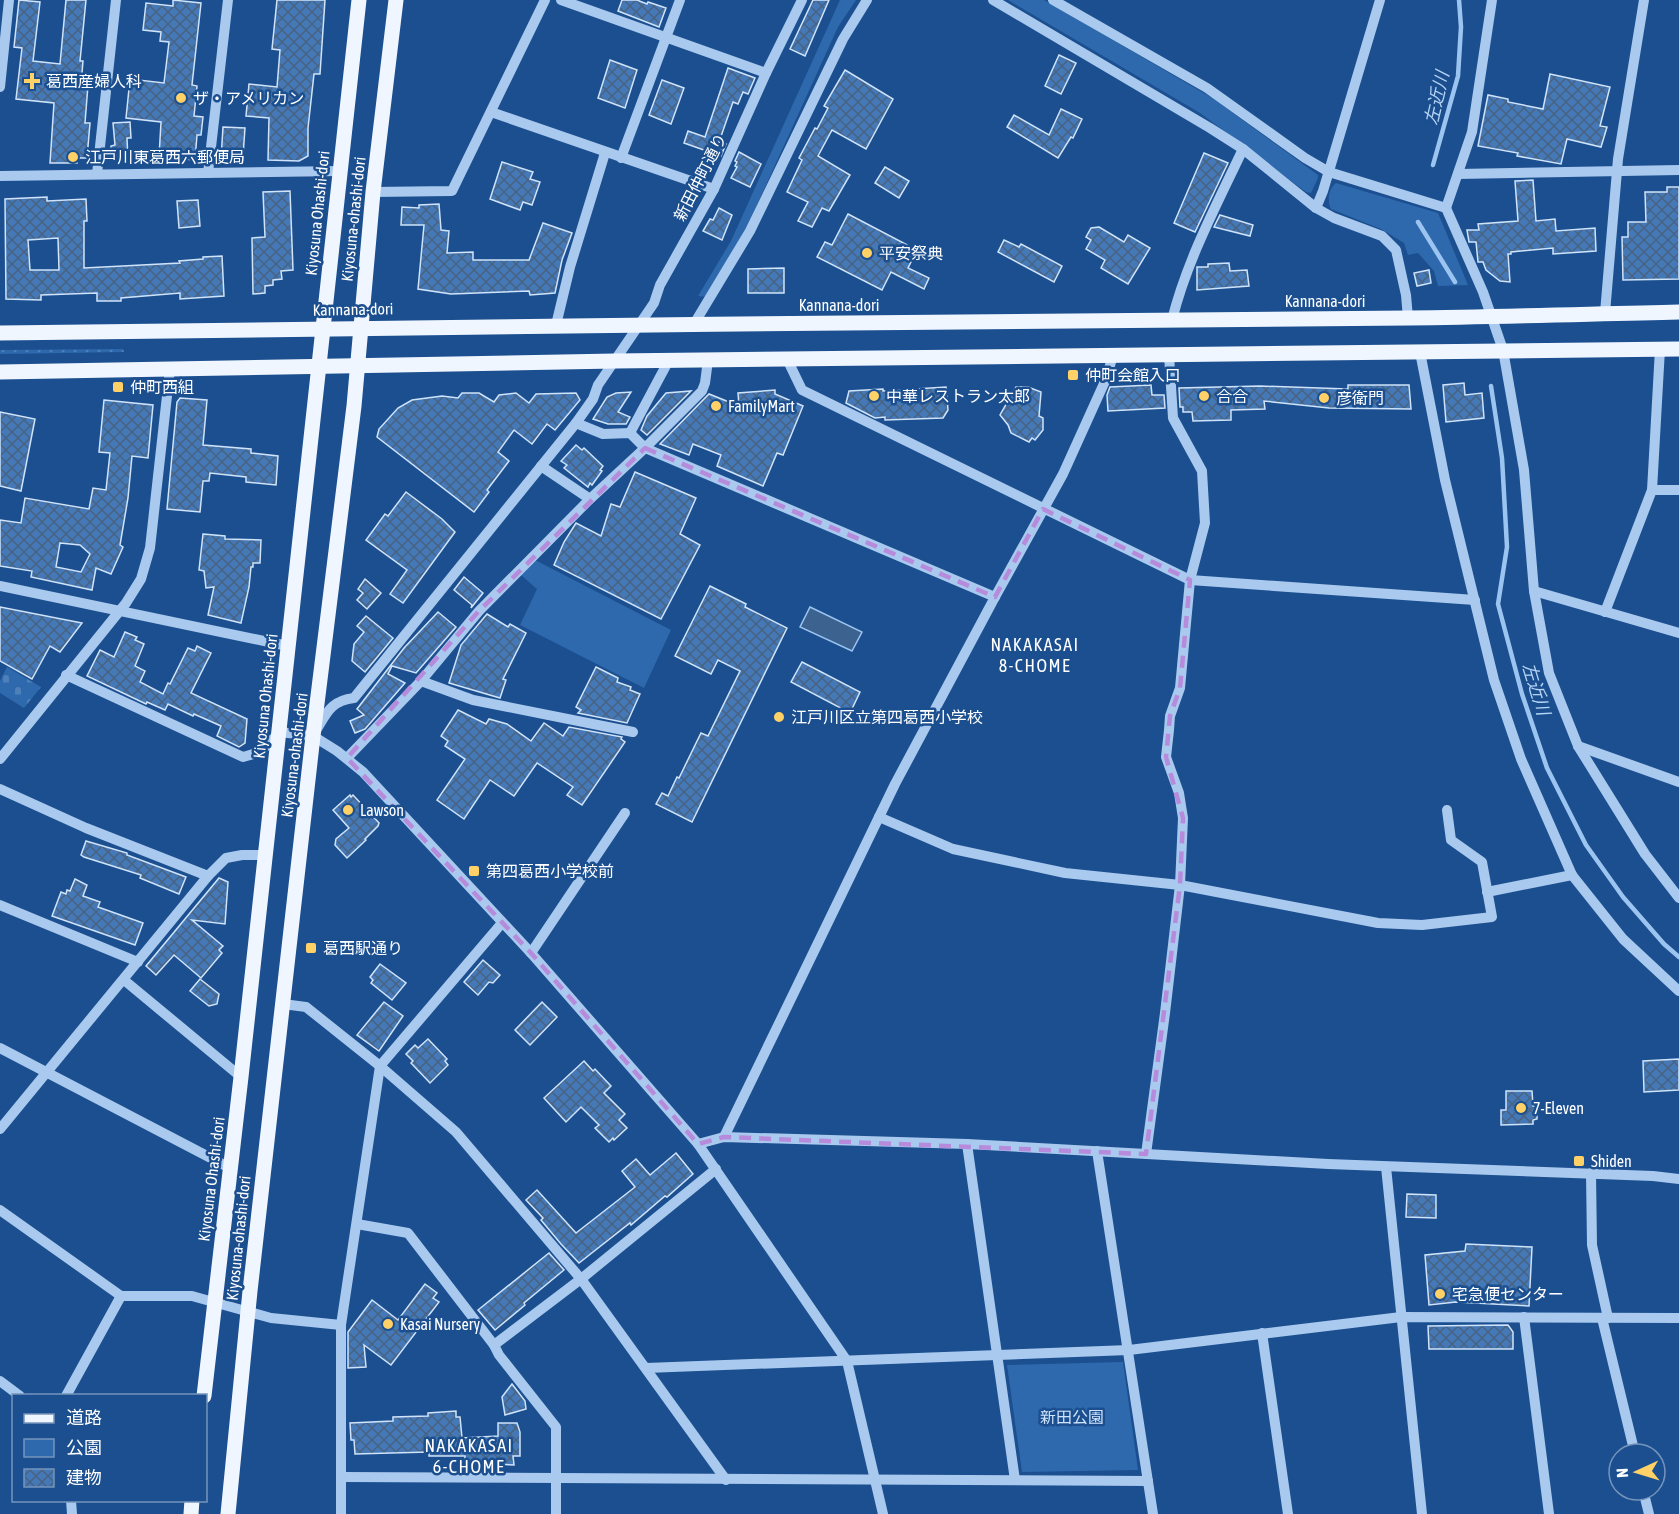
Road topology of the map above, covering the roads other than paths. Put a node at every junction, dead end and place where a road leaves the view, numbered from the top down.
1 (9, 0) edge
2 (116, 0) edge
3 (228, 0) edge
4 (359, 0) edge
5 (396, 0) edge
6 (545, 0) edge
7 (561, 0) edge
8 (680, 0) edge
9 (802, 0) edge
10 (867, 0) edge
11 (993, 0) edge
12 (1053, 0) edge
13 (1380, 0) edge
14 (1492, 0) edge
15 (1644, 0) edge
16 (1066, 3) edge
17 (666, 37) junction
18 (766, 73) junction
19 (0, 87) edge
20 (491, 112) junction
21 (1243, 149) junction
22 (604, 153) junction
23 (621, 158) junction
24 (1679, 170) edge
25 (340, 171) junction
26 (1329, 172) junction
27 (1617, 172) junction
28 (208, 173) junction
29 (97, 174) junction
30 (1458, 174) junction
31 (0, 176) edge
32 (714, 189) junction
33 (374, 192) junction
34 (1316, 208) junction
35 (1446, 208) junction
36 (1679, 312) edge
37 (1605, 314) junction
38 (1492, 316) junction
39 (1408, 318) junction
40 (1172, 320) junction
41 (694, 324) junction
42 (556, 325) junction
43 (640, 326) junction
44 (361, 327) junction
45 (322, 328) junction
46 (0, 333) edge
47 (1660, 349) junction
48 (1679, 349) edge
49 (1503, 350) junction
50 (1420, 352) junction
51 (1113, 355) junction
52 (1169, 355) junction
53 (787, 359) junction
54 (669, 360) junction
55 (708, 360) junction
56 (615, 361) junction
57 (358, 365) junction
58 (319, 366) junction
59 (170, 369) junction
60 (0, 372) edge
61 (576, 423) junction
62 (630, 432) junction
63 (645, 447) junction
64 (541, 466) junction
65 (1652, 490) junction
66 (1679, 490) edge
67 (590, 499) junction
68 (1044, 509) junction
69 (1190, 580) junction
70 (0, 585) edge
71 (1534, 591) junction
72 (995, 597) junction
73 (1475, 600) junction
74 (119, 611) junction
75 (1605, 612) junction
76 (1679, 633) edge
77 (288, 646) junction
78 (66, 675) junction
79 (421, 681) junction
80 (280, 732) junction
81 (633, 732) dead end
82 (313, 736) junction
83 (1578, 746) junction
84 (347, 758) junction
85 (0, 759) edge
86 (1679, 782) edge
87 (0, 789) edge
88 (1448, 810) dead end
89 (625, 813) dead end
90 (879, 817) junction
91 (266, 855) junction
92 (1572, 875) junction
93 (208, 876) junction
94 (1180, 885) junction
95 (1487, 892) junction
96 (1679, 898) edge
97 (0, 905) edge
98 (502, 922) junction
99 (531, 953) junction
100 (138, 962) junction
101 (123, 980) junction
102 (1679, 991) edge
103 (283, 1004) junction
104 (0, 1048) edge
105 (380, 1066) junction
106 (48, 1072) junction
107 (241, 1077) junction
108 (0, 1129) edge
109 (724, 1137) junction
110 (698, 1144) junction
111 (967, 1144) junction
112 (1097, 1152) junction
113 (1146, 1154) junction
114 (1386, 1167) junction
115 (230, 1168) junction
116 (716, 1169) junction
117 (1592, 1173) junction
118 (1679, 1179) edge
119 (0, 1210) edge
120 (357, 1224) junction
121 (581, 1279) junction
122 (121, 1296) junction
123 (215, 1302) junction
124 (248, 1311) junction
125 (1401, 1317) junction
126 (1524, 1317) junction
127 (1605, 1318) junction
128 (1679, 1318) edge
129 (340, 1325) junction
130 (1262, 1333) junction
131 (494, 1345) junction
132 (1129, 1350) junction
133 (997, 1356) junction
134 (847, 1361) junction
135 (646, 1368) junction
136 (0, 1381) edge
137 (19, 1394) edge
138 (67, 1394) edge
139 (204, 1394) edge
140 (1632, 1442) edge
141 (342, 1477) junction
142 (556, 1478) junction
143 (875, 1479) junction
144 (726, 1480) junction
145 (1015, 1480) junction
146 (1148, 1480) junction
147 (228, 1514) edge
148 (341, 1514) edge
149 (556, 1514) edge
150 (882, 1514) edge
151 (1153, 1514) edge
152 (1288, 1514) edge
153 (1422, 1514) edge
154 (1549, 1514) edge

1 - 19 street
2 - 29 street
3 - 28 street
4 - 25 main road, Kiyosuna Ohashi-dori
5 - 33 main road, Kiyosuna-ohashi-dori
6 - 20 street
7 - 17 street
8 - 17 street
9 - 18 street, 新田仲町通り
10 - 41 street
11 - 21 street
12 - 16 street
13 - 26 street
14 - 30 street
15 - 27 street
16 - 26 street
17 - 18 street
17 - 23 street
18 - 32 street, 新田仲町通り
20 - 22 street
20 - 33 street
21 - 34 street
21 - 40 street
22 - 23 street
22 - 42 street
23 - 32 street
24 - 27 street
25 - 28 street
25 - 45 main road, Kiyosuna Ohashi-dori
26 - 34 street
26 - 35 street
27 - 30 street
27 - 37 street
28 - 29 street
29 - 31 street
30 - 35 street
32 - 43 street, 新田仲町通り
33 - 44 main road, Kiyosuna-ohashi-dori
34 - 39 street
35 - 38 street
36 - 37 main road, Kannana-dori
37 - 38 main road, Kannana-dori
38 - 39 main road, Kannana-dori
38 - 49 street
39 - 40 main road, Kannana-dori
40 - 41 main road, Kannana-dori
41 - 43 main road, Kannana-dori
42 - 43 main road, Kannana-dori
42 - 44 main road, Kannana-dori
43 - 56 street, 新田仲町通り
44 - 45 main road, Kannana-dori
44 - 57 main road, Kiyosuna-ohashi-dori
45 - 46 main road, Kannana-dori
45 - 58 main road, Kiyosuna Ohashi-dori
47 - 48 main road
47 - 49 main road
47 - 65 street
49 - 50 main road
49 - 71 street
50 - 52 main road
50 - 73 street
51 - 52 main road
51 - 53 main road
51 - 68 street
52 - 69 street
53 - 55 main road
53 - 68 street
54 - 55 main road
54 - 56 main road
54 - 62 street
55 - 63 street
56 - 57 main road
56 - 61 street, 新田仲町通り
57 - 58 main road
57 - 82 main road, Kiyosuna-ohashi-dori
58 - 59 main road
58 - 77 main road, Kiyosuna Ohashi-dori
59 - 60 main road
59 - 74 street
61 - 62 street
61 - 64 street, 新田仲町通り
62 - 63 street
63 - 67 street
63 - 72 street
64 - 67 street
64 - 82 street, 新田仲町通り
65 - 66 street
65 - 75 street
67 - 79 street
68 - 69 street
68 - 72 street
69 - 73 street
69 - 94 street
70 - 74 street
71 - 75 street
71 - 83 street
72 - 90 street
73 - 92 street
74 - 77 street
74 - 78 street
75 - 76 street
77 - 80 main road, Kiyosuna Ohashi-dori
78 - 80 street
78 - 85 street
79 - 81 street
79 - 84 street
80 - 82 street
80 - 91 main road, Kiyosuna Ohashi-dori
82 - 84 street
82 - 103 main road, Kiyosuna-ohashi-dori
83 - 86 street
83 - 96 street
84 - 98 street
87 - 93 street
88 - 95 street
89 - 99 street
90 - 94 street
90 - 109 street
91 - 93 street
91 - 107 main road, Kiyosuna Ohashi-dori
92 - 95 street
92 - 102 street
93 - 100 street
94 - 95 street
94 - 113 street
97 - 100 street
98 - 99 street
98 - 105 street
99 - 110 street
100 - 101 street
101 - 106 street
101 - 107 street
103 - 105 street
103 - 124 main road, Kiyosuna-ohashi-dori
104 - 106 street
105 - 120 street
105 - 121 street
106 - 108 street
106 - 115 street
107 - 115 main road, Kiyosuna Ohashi-dori
109 - 110 street
109 - 111 street
110 - 116 street
111 - 112 street
111 - 133 street
112 - 113 street
112 - 132 street
113 - 114 street
114 - 117 street
114 - 125 street
115 - 123 main road, Kiyosuna Ohashi-dori
116 - 121 street
116 - 134 street
117 - 118 street
117 - 127 street
119 - 122 street
120 - 129 street
120 - 131 street
121 - 131 street
121 - 135 street
122 - 123 street
122 - 138 street
123 - 124 street
123 - 139 main road, Kiyosuna Ohashi-dori
124 - 129 street
124 - 147 main road, Kiyosuna-ohashi-dori
125 - 126 street
125 - 130 street
125 - 153 street
126 - 127 street
126 - 154 street
127 - 128 street
127 - 140 street
129 - 141 street
130 - 132 street
130 - 152 street
131 - 142 street
132 - 133 street
132 - 146 street
133 - 134 street
133 - 145 street
134 - 135 street
134 - 143 street
135 - 144 street
136 - 137 street
141 - 142 street
141 - 148 street
142 - 144 street
142 - 149 street
143 - 144 street
143 - 145 street
143 - 150 street
145 - 146 street
146 - 151 street

